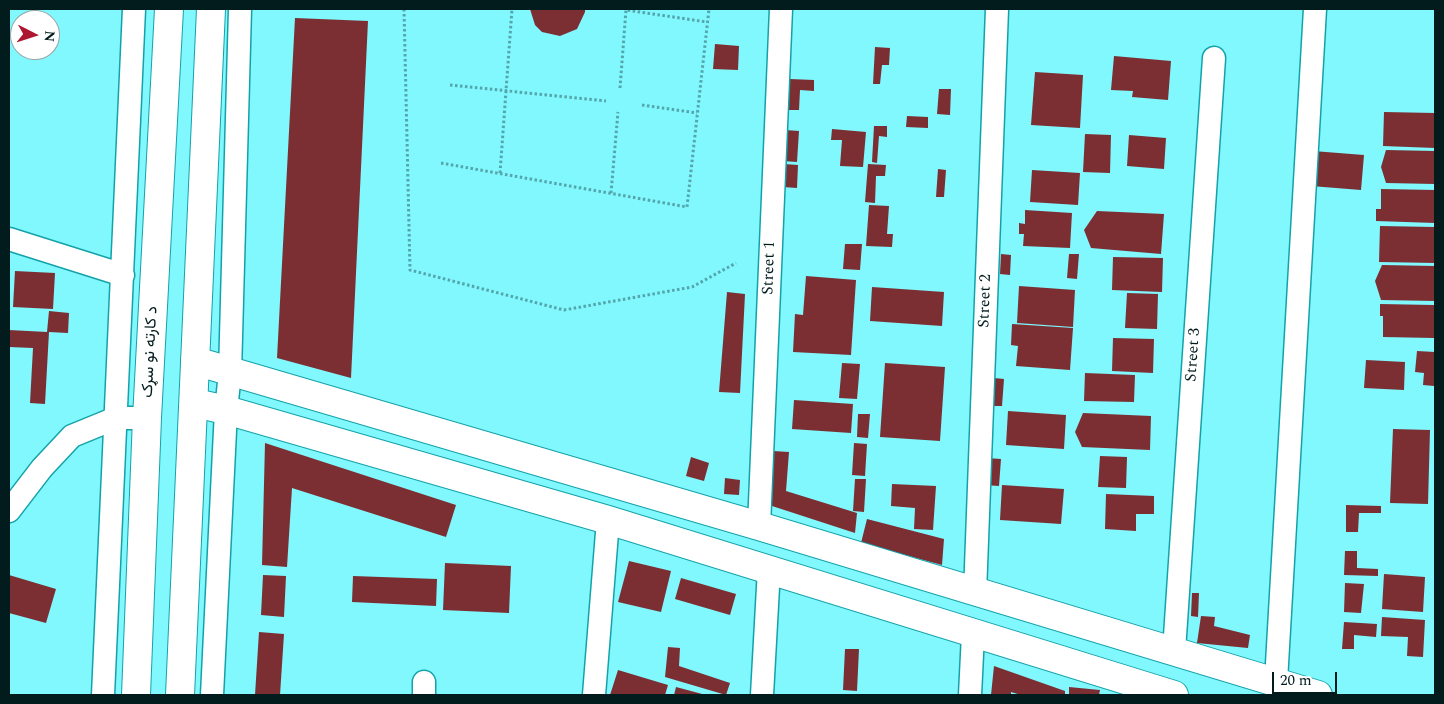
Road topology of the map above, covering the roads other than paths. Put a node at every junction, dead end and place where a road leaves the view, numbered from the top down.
1 (134, 9) edge
2 (168, 9) edge
3 (211, 9) edge
4 (240, 9) edge
5 (781, 9) edge
6 (997, 9) edge
7 (1315, 9) edge
8 (1214, 58) dead end
9 (9, 239) edge
10 (123, 275) junction
11 (195, 361) junction
12 (230, 373) junction
13 (195, 404) junction
14 (226, 410) junction
15 (116, 418) junction
16 (147, 418) junction
17 (9, 511) edge
18 (608, 520) junction
19 (759, 526) junction
20 (769, 569) junction
21 (975, 593) junction
22 (973, 634) junction
23 (1174, 652) junction
24 (1276, 681) junction
25 (103, 695) edge
26 (136, 695) edge
27 (180, 695) edge
28 (212, 695) edge
29 (594, 695) edge
30 (762, 695) edge
31 (970, 695) edge
32 (1174, 695) edge
33 (1318, 695) edge

1 - 10 street
2 - 16 main road, د کارته نو سړک
3 - 11 main road
4 - 12 street
5 - 19 street, Street 1
6 - 21 street, Street 2
7 - 24 street
8 - 23 street, Street 3
9 - 10 street
10 - 15 street
11 - 12 main road
11 - 13 main road
12 - 14 street
12 - 19 main road
13 - 14 main road
13 - 27 main road
14 - 18 main road
14 - 28 street
15 - 16 street
15 - 17 street
15 - 25 street
16 - 26 main road, د کارته نو سړک
18 - 20 main road
18 - 29 street
19 - 21 main road
20 - 22 main road
20 - 30 street
21 - 23 main road
22 - 31 street
22 - 32 main road
23 - 24 main road
24 - 33 main road

